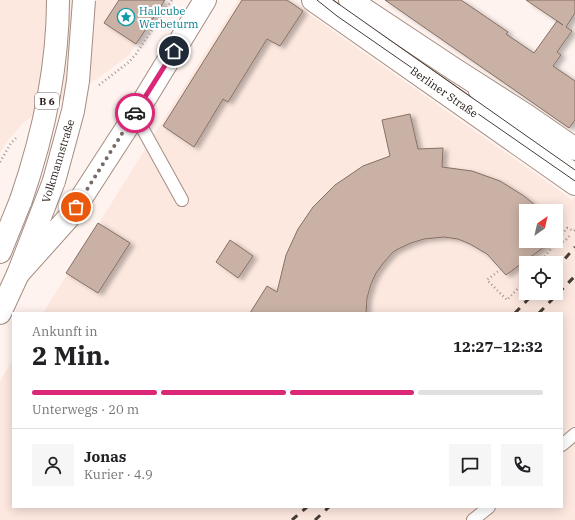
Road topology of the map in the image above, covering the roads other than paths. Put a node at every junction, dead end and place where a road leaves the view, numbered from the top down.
1 (58, 0) edge
2 (84, 0) edge
3 (205, 0) edge
4 (313, 0) edge
5 (350, 0) edge
6 (454, 70) junction
7 (134, 115) junction
8 (575, 149) edge
9 (573, 178) edge
10 (182, 200) dead end
11 (0, 252) edge
12 (18, 274) junction
13 (0, 313) edge
14 (575, 434) edge
15 (563, 444) edge
16 (488, 508) edge
17 (473, 520) edge

1 - 11 main road, Volkmannstraße / B 6, bridge
2 - 12 main road, Volkmannstraße / B 6, bridge
3 - 7 main road
4 - 9 main road, Berliner Straße
5 - 6 main road
6 - 8 main road
6 - 9 lane
7 - 10 lane
7 - 12 main road
12 - 13 main road, Volkmannstraße / B 6
14 - 15 lane
16 - 17 lane

